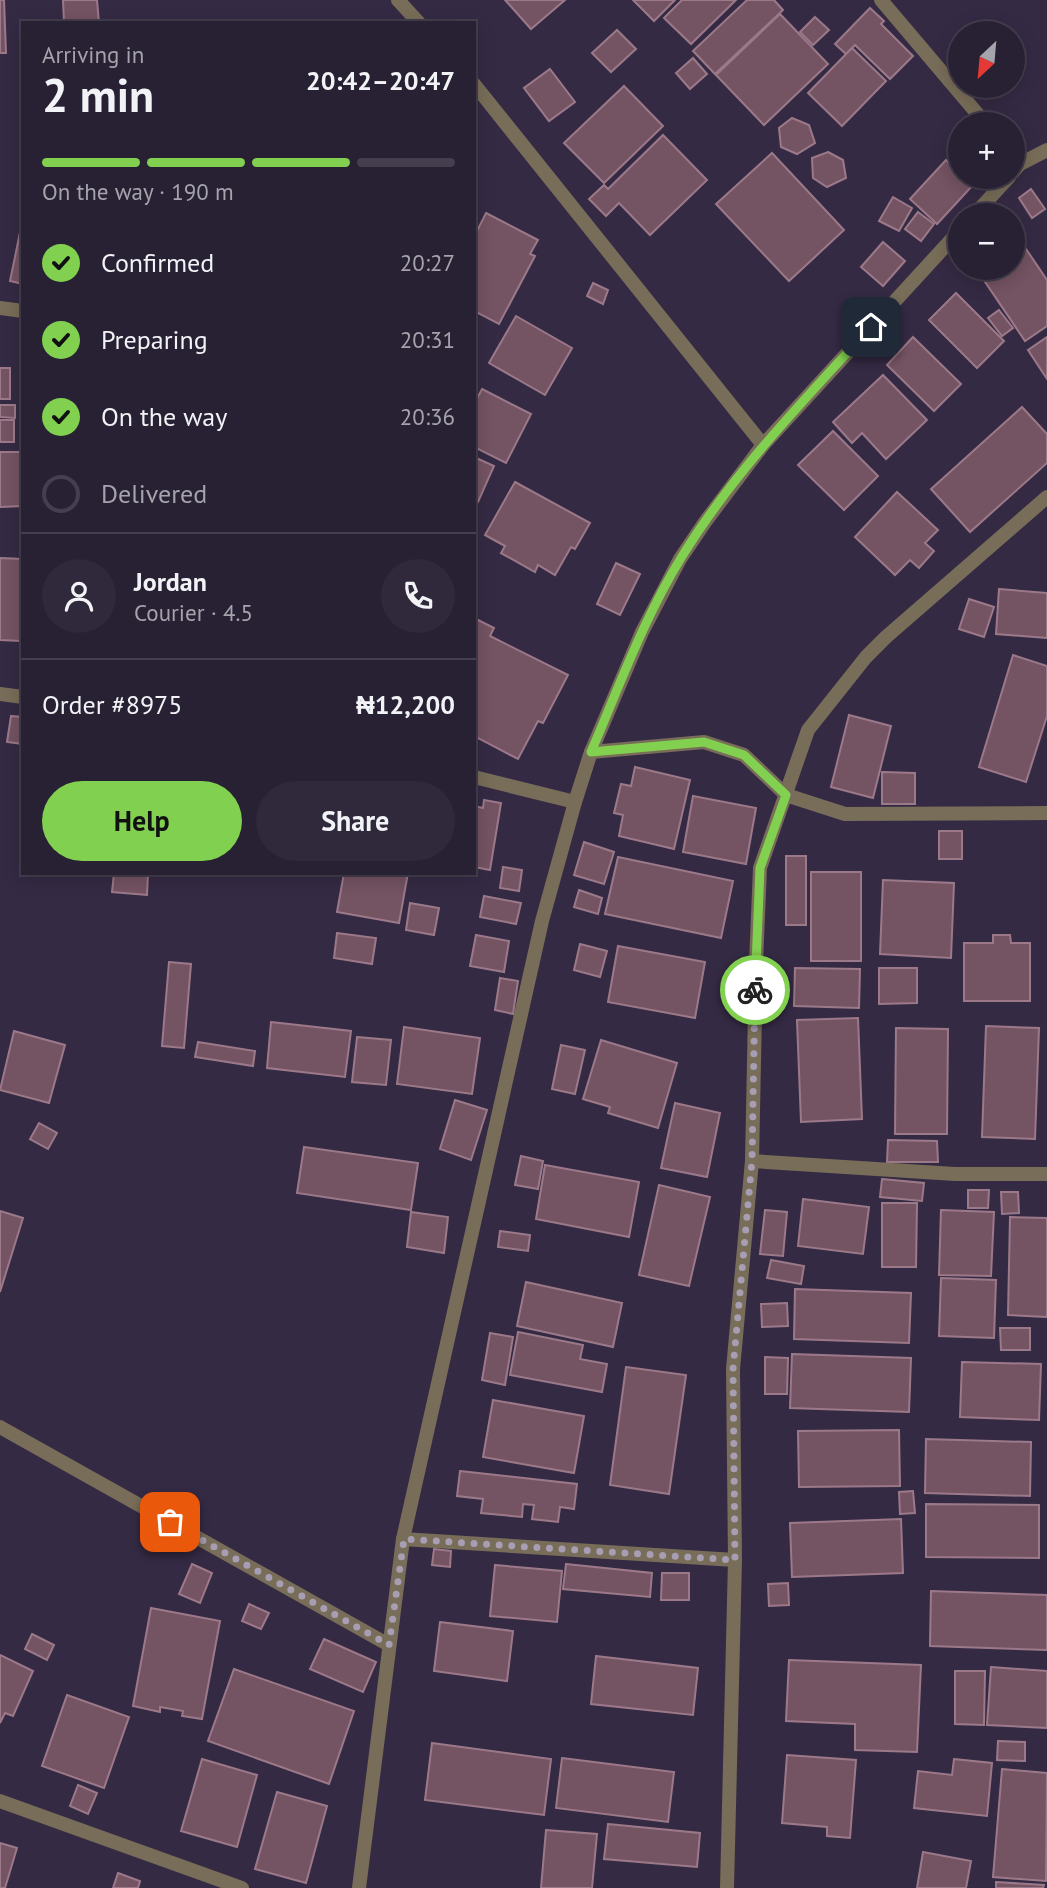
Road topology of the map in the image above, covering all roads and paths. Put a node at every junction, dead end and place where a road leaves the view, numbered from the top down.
1 (398, 0) edge
2 (881, 0) edge
3 (417, 21) edge
4 (476, 86) edge
5 (976, 112) edge
6 (1047, 150) edge
7 (1025, 160) edge
8 (998, 189) edge
9 (985, 203) edge
10 (948, 243) edge
11 (0, 308) edge
12 (21, 311) edge
13 (764, 445) junction
14 (1047, 497) edge
15 (0, 694) edge
16 (21, 697) edge
17 (591, 752) junction
18 (476, 777) edge
19 (786, 795) junction
20 (575, 802) junction
21 (1047, 813) edge
22 (752, 1161) junction
23 (1047, 1174) edge
24 (0, 1427) edge
25 (404, 1539) junction
26 (735, 1560) junction
27 (389, 1645) junction
28 (0, 1801) edge
29 (242, 1888) edge
30 (359, 1888) edge
31 (727, 1888) edge

1 - 3 street
2 - 5 street
4 - 13 street
6 - 7 street
8 - 9 street
10 - 13 street
11 - 12 street
13 - 17 street
14 - 19 street
15 - 16 street
17 - 19 street
17 - 20 street
18 - 20 street
19 - 21 street
19 - 22 street
20 - 25 street
22 - 23 street
22 - 26 street
24 - 27 street
25 - 26 street
25 - 27 street
26 - 31 street
27 - 30 street
28 - 29 street

